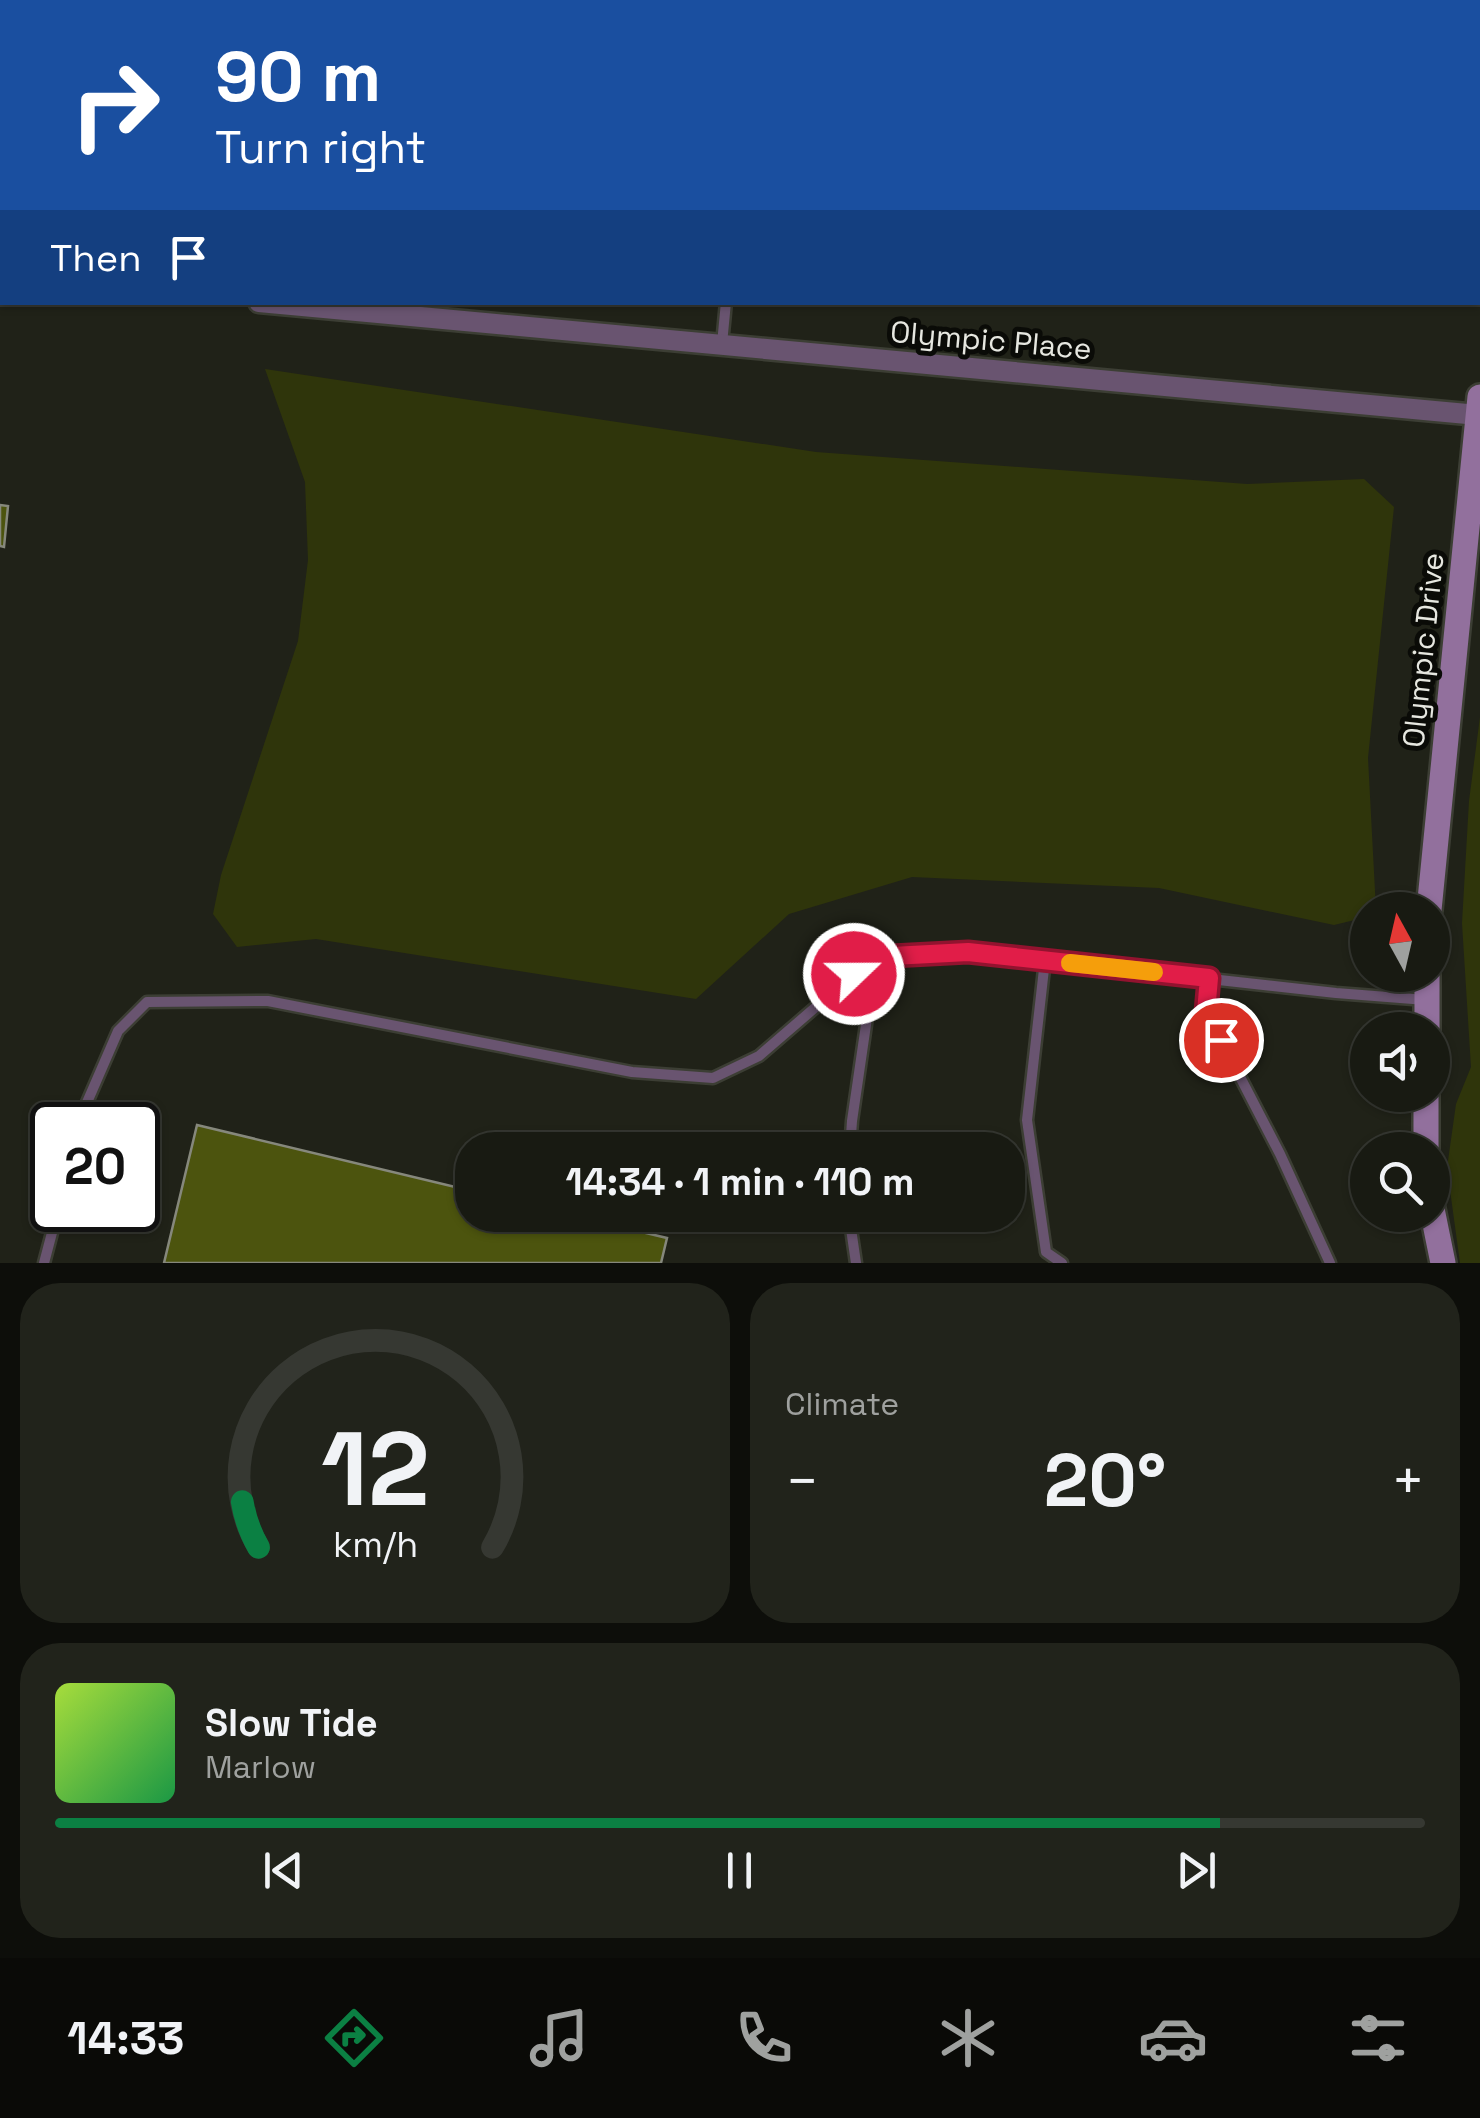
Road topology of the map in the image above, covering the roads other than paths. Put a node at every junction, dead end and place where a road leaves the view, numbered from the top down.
1 (291, 305) edge
2 (726, 305) edge
3 (722, 345) junction
4 (1479, 406) edge
5 (1430, 892) edge
6 (1046, 960) junction
7 (875, 963) junction
8 (1209, 978) junction
9 (1350, 984) edge
10 (88, 1102) edge
11 (851, 1132) edge
12 (52, 1232) edge
13 (851, 1232) edge
14 (1437, 1232) edge
15 (44, 1263) edge
16 (856, 1263) edge
17 (1062, 1263) edge
18 (1330, 1263) edge
19 (1443, 1263) edge

1 - 3 street, Olympic Place
2 - 3 lane
3 - 4 street, Olympic Place
4 - 5 street, Olympic Drive
6 - 7 lane
6 - 8 lane
6 - 17 lane
7 - 10 lane
7 - 11 lane
8 - 9 lane
8 - 18 lane
12 - 15 lane
13 - 16 lane
14 - 19 street

